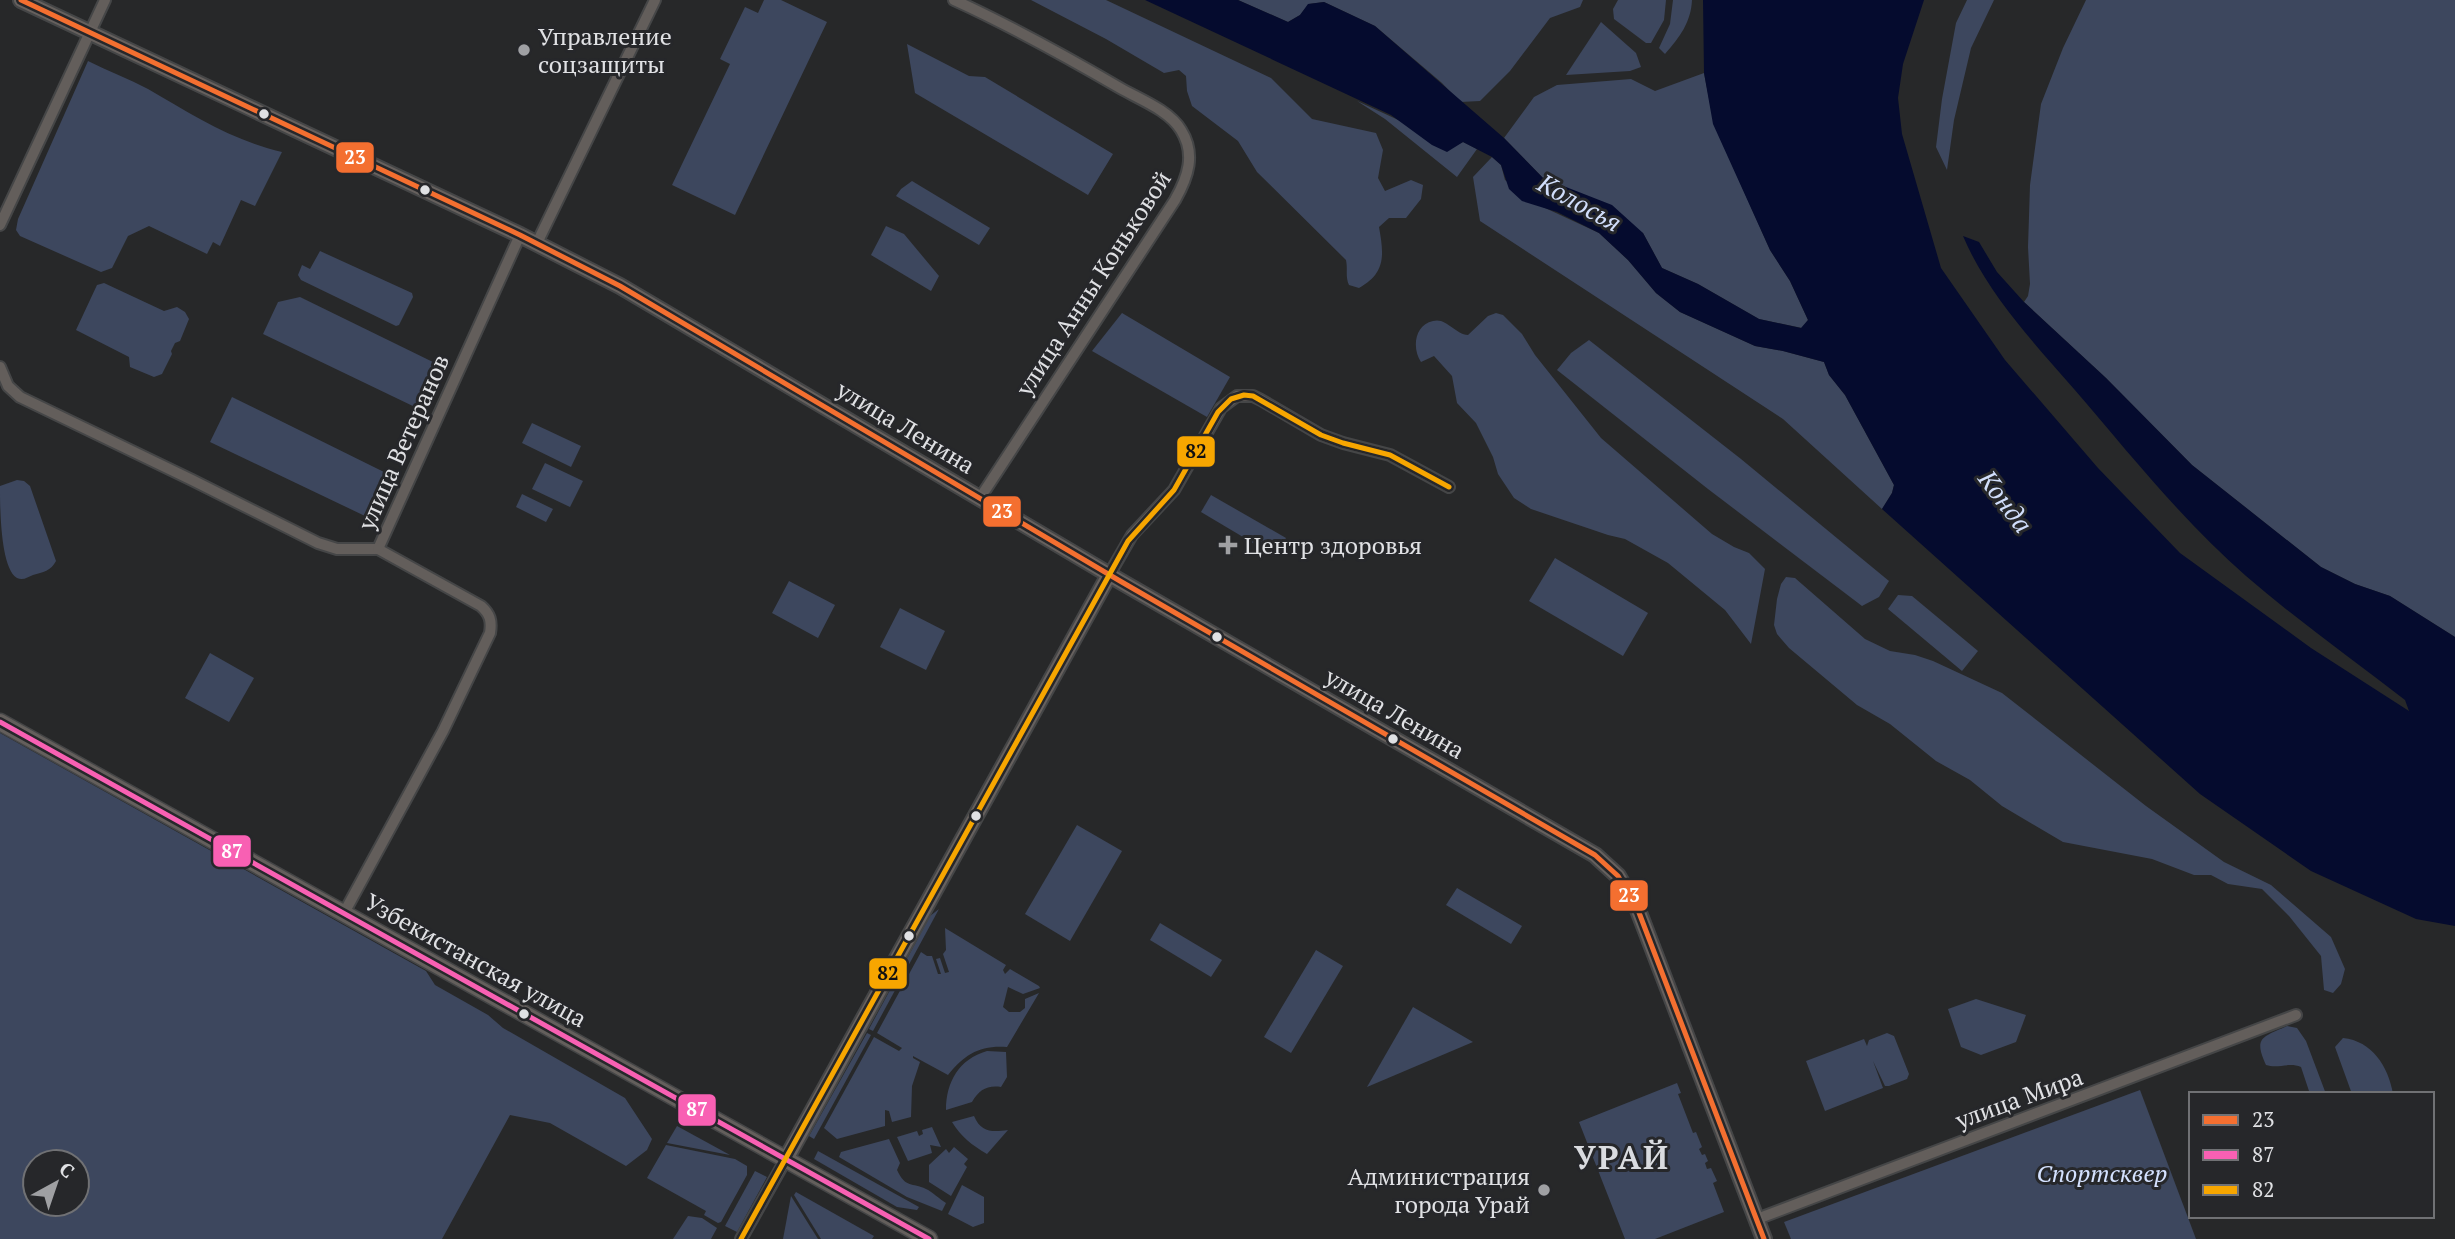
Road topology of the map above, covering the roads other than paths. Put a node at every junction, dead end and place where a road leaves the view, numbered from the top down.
1 (21, 0) edge
2 (105, 0) edge
3 (655, 0) edge
4 (954, 0) edge
5 (90, 32) junction
6 (0, 225) edge
7 (520, 235) junction
8 (537, 243) junction
9 (0, 367) edge
10 (1449, 487) dead end
11 (980, 498) junction
12 (378, 549) junction
13 (1110, 575) junction
14 (0, 722) edge
15 (344, 913) junction
16 (2296, 1015) dead end
17 (786, 1159) junction
18 (1757, 1219) junction
19 (741, 1239) edge
20 (929, 1239) edge
21 (1764, 1239) edge

1 - 5 main road, улица Ленина
2 - 5 street
3 - 8 street
4 - 11 street, улица Анны Коньковой
5 - 6 street
5 - 7 main road, улица Ленина
7 - 8 main road, улица Ленина
7 - 12 street, улица Ветеранов
8 - 11 main road, улица Ленина
9 - 12 street
10 - 13 street
11 - 13 main road, улица Ленина
12 - 15 street, улица Ветеранов
13 - 17 main road
13 - 18 main road, улица Ленина
14 - 15 main road, Узбекистанская улица
15 - 17 main road, Узбекистанская улица
16 - 18 street, улица Мира
17 - 19 street
17 - 20 main road, Узбекистанская улица
18 - 21 main road, улица Ленина

